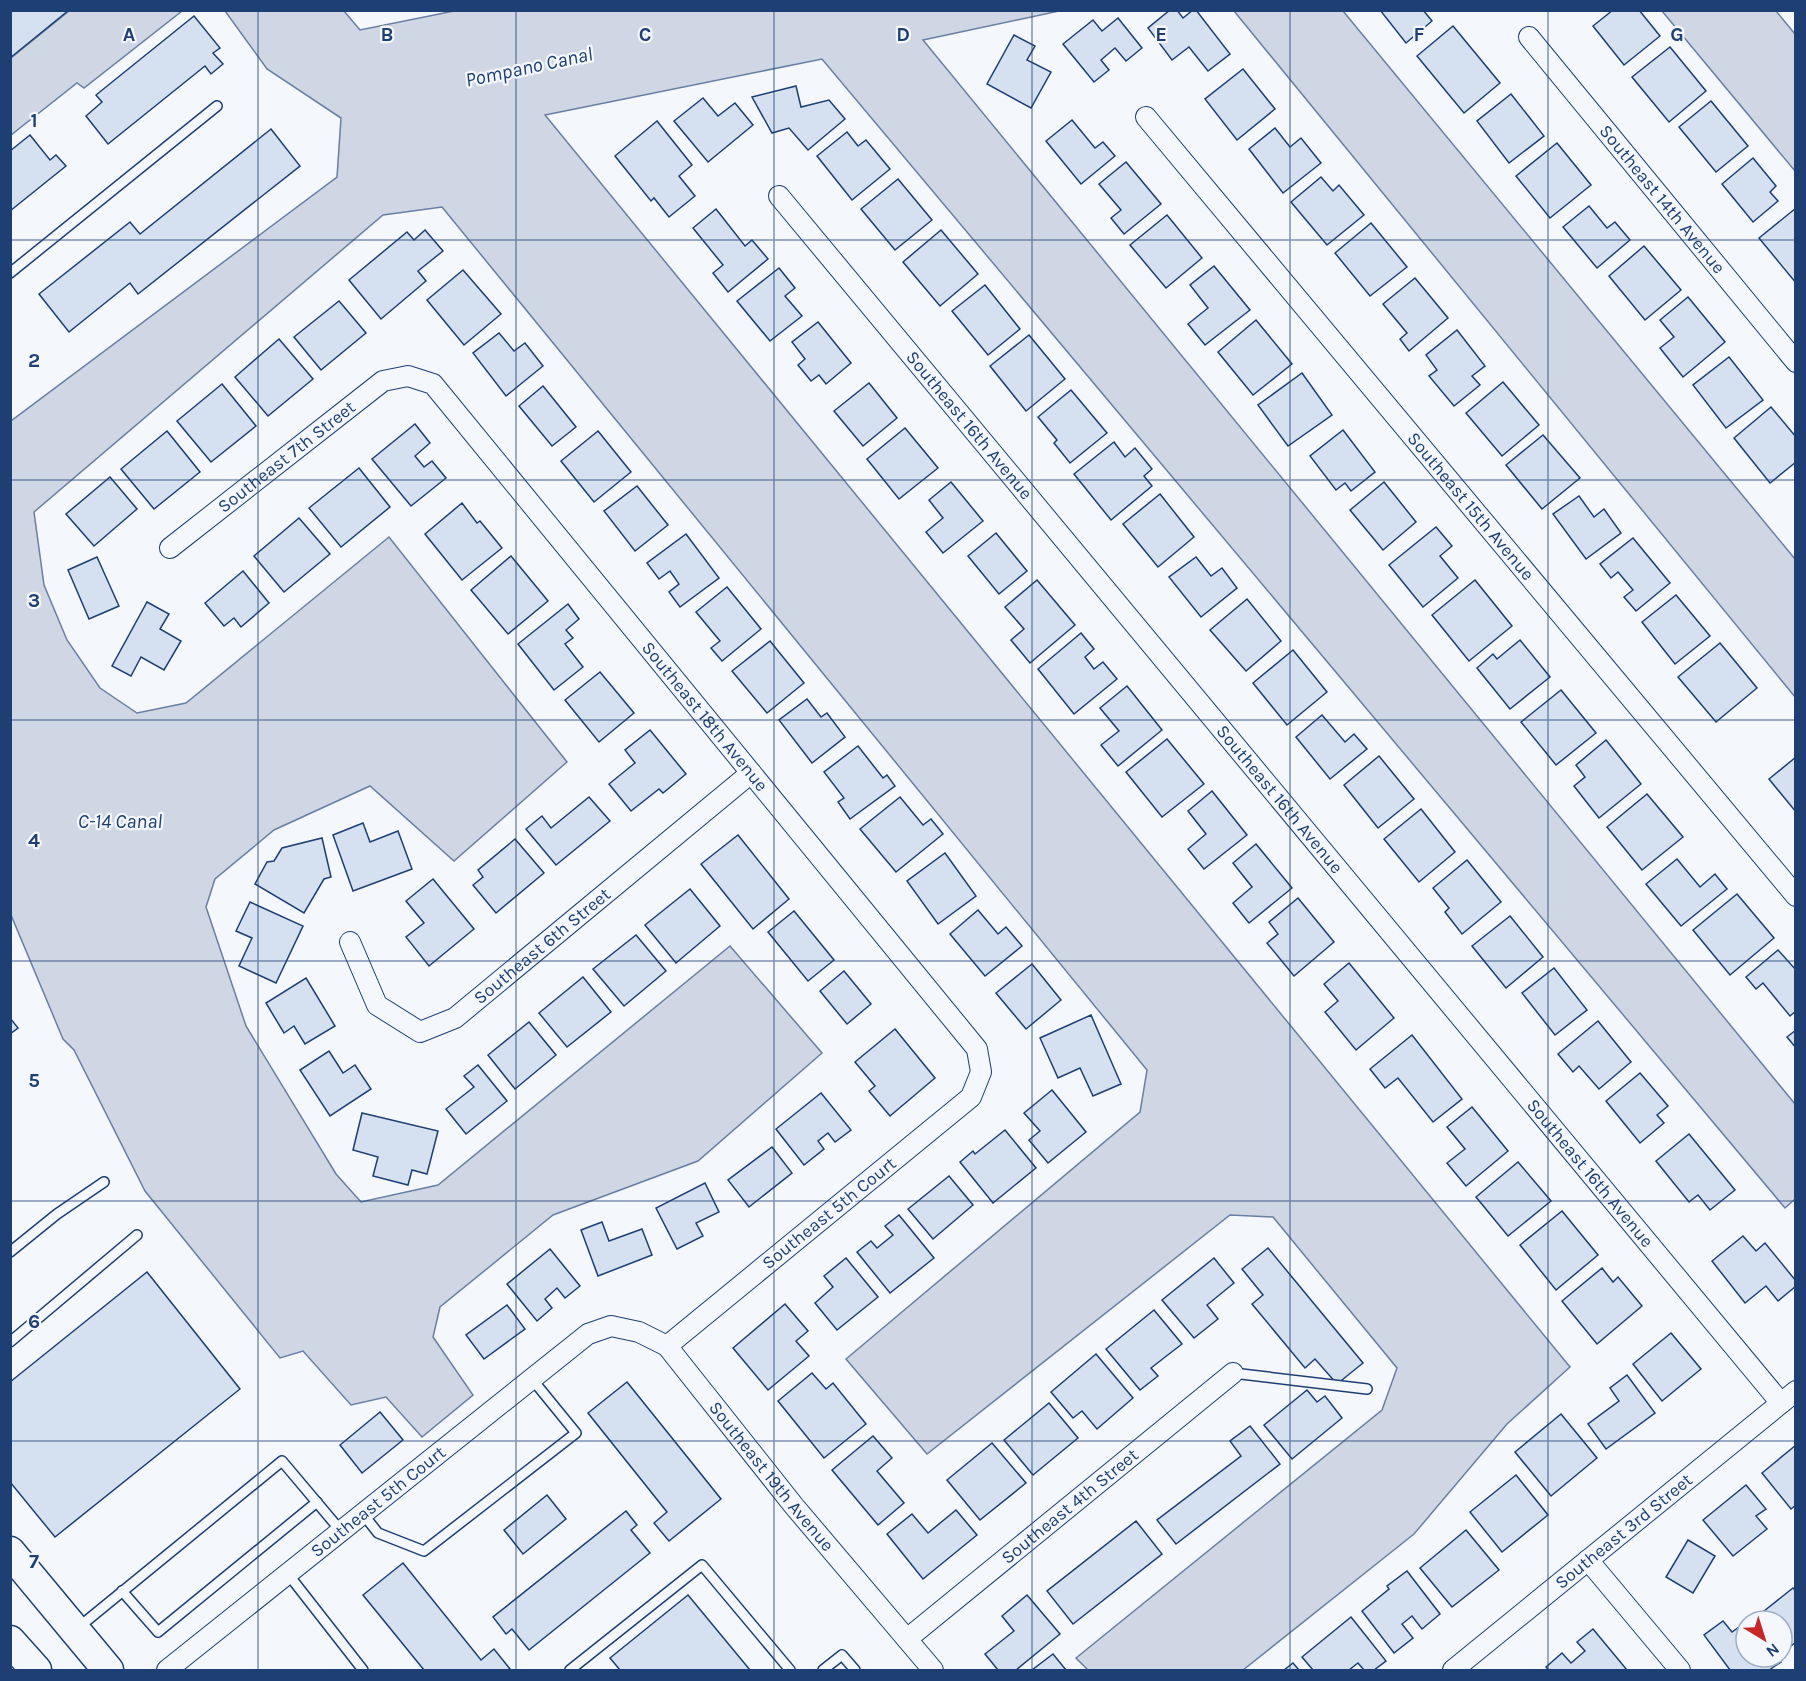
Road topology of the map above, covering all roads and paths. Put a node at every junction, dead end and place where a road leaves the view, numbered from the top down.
1 (1528, 37) dead end
2 (217, 106) dead end
3 (1146, 117) dead end
4 (779, 196) dead end
5 (10, 273) edge
6 (1796, 362) edge
7 (408, 376) joint
8 (170, 548) dead end
9 (751, 773) junction
10 (1796, 896) edge
11 (350, 942) dead end
12 (981, 1072) joint
13 (104, 1182) dead end
14 (136, 1235) dead end
15 (10, 1252) edge
16 (588, 1334) joint
17 (10, 1342) edge
18 (667, 1346) junction
19 (1233, 1373) joint
20 (532, 1379) junction
21 (1367, 1389) dead end
22 (1788, 1397) edge
23 (317, 1502) junction
24 (363, 1514) junction
25 (341, 1532) junction
26 (10, 1552) edge
27 (1588, 1560) junction
28 (288, 1574) junction
29 (122, 1591) junction
30 (75, 1630) junction
31 (907, 1639) junction
32 (10, 1641) edge
33 (36, 1671) edge
34 (108, 1671) edge
35 (167, 1671) edge
36 (363, 1671) edge
37 (570, 1671) edge
38 (790, 1671) edge
39 (823, 1671) edge
40 (855, 1671) edge
41 (933, 1671) edge
42 (1453, 1671) edge
43 (1680, 1671) edge

1 - 6 street, Southeast 14th Avenue
2 - 5 lane
3 - 10 street, Southeast 15th Avenue
4 - 22 street, Southeast 16th Avenue
7 - 8 street, Southeast 7th Street
7 - 9 street, Southeast 18th Avenue
9 - 11 street, Southeast 6th Street
9 - 12 street, Southeast 18th Avenue
12 - 18 street, Southeast 5th Court
13 - 15 lane
14 - 17 lane
16 - 18 street, Southeast 19th Avenue
16 - 20 street, Southeast 5th Court
18 - 31 street, Southeast 19th Avenue
19 - 21 lane
19 - 31 street, Southeast 4th Street
20 - 24 street, Southeast 5th Court
20 - 24 lane
22 - 27 street, Southeast 3rd Street
23 - 25 lane
23 - 29 lane
23 - 29 lane
24 - 25 street, Southeast 5th Court
25 - 28 street, Southeast 5th Court
26 - 30 main road
27 - 42 street, Southeast 3rd Street
27 - 43 street
28 - 35 street, Southeast 5th Court
28 - 36 lane
29 - 30 lane
30 - 34 main road
31 - 41 street, Southeast 19th Avenue
32 - 33 main road
37 - 38 lane
39 - 40 lane

